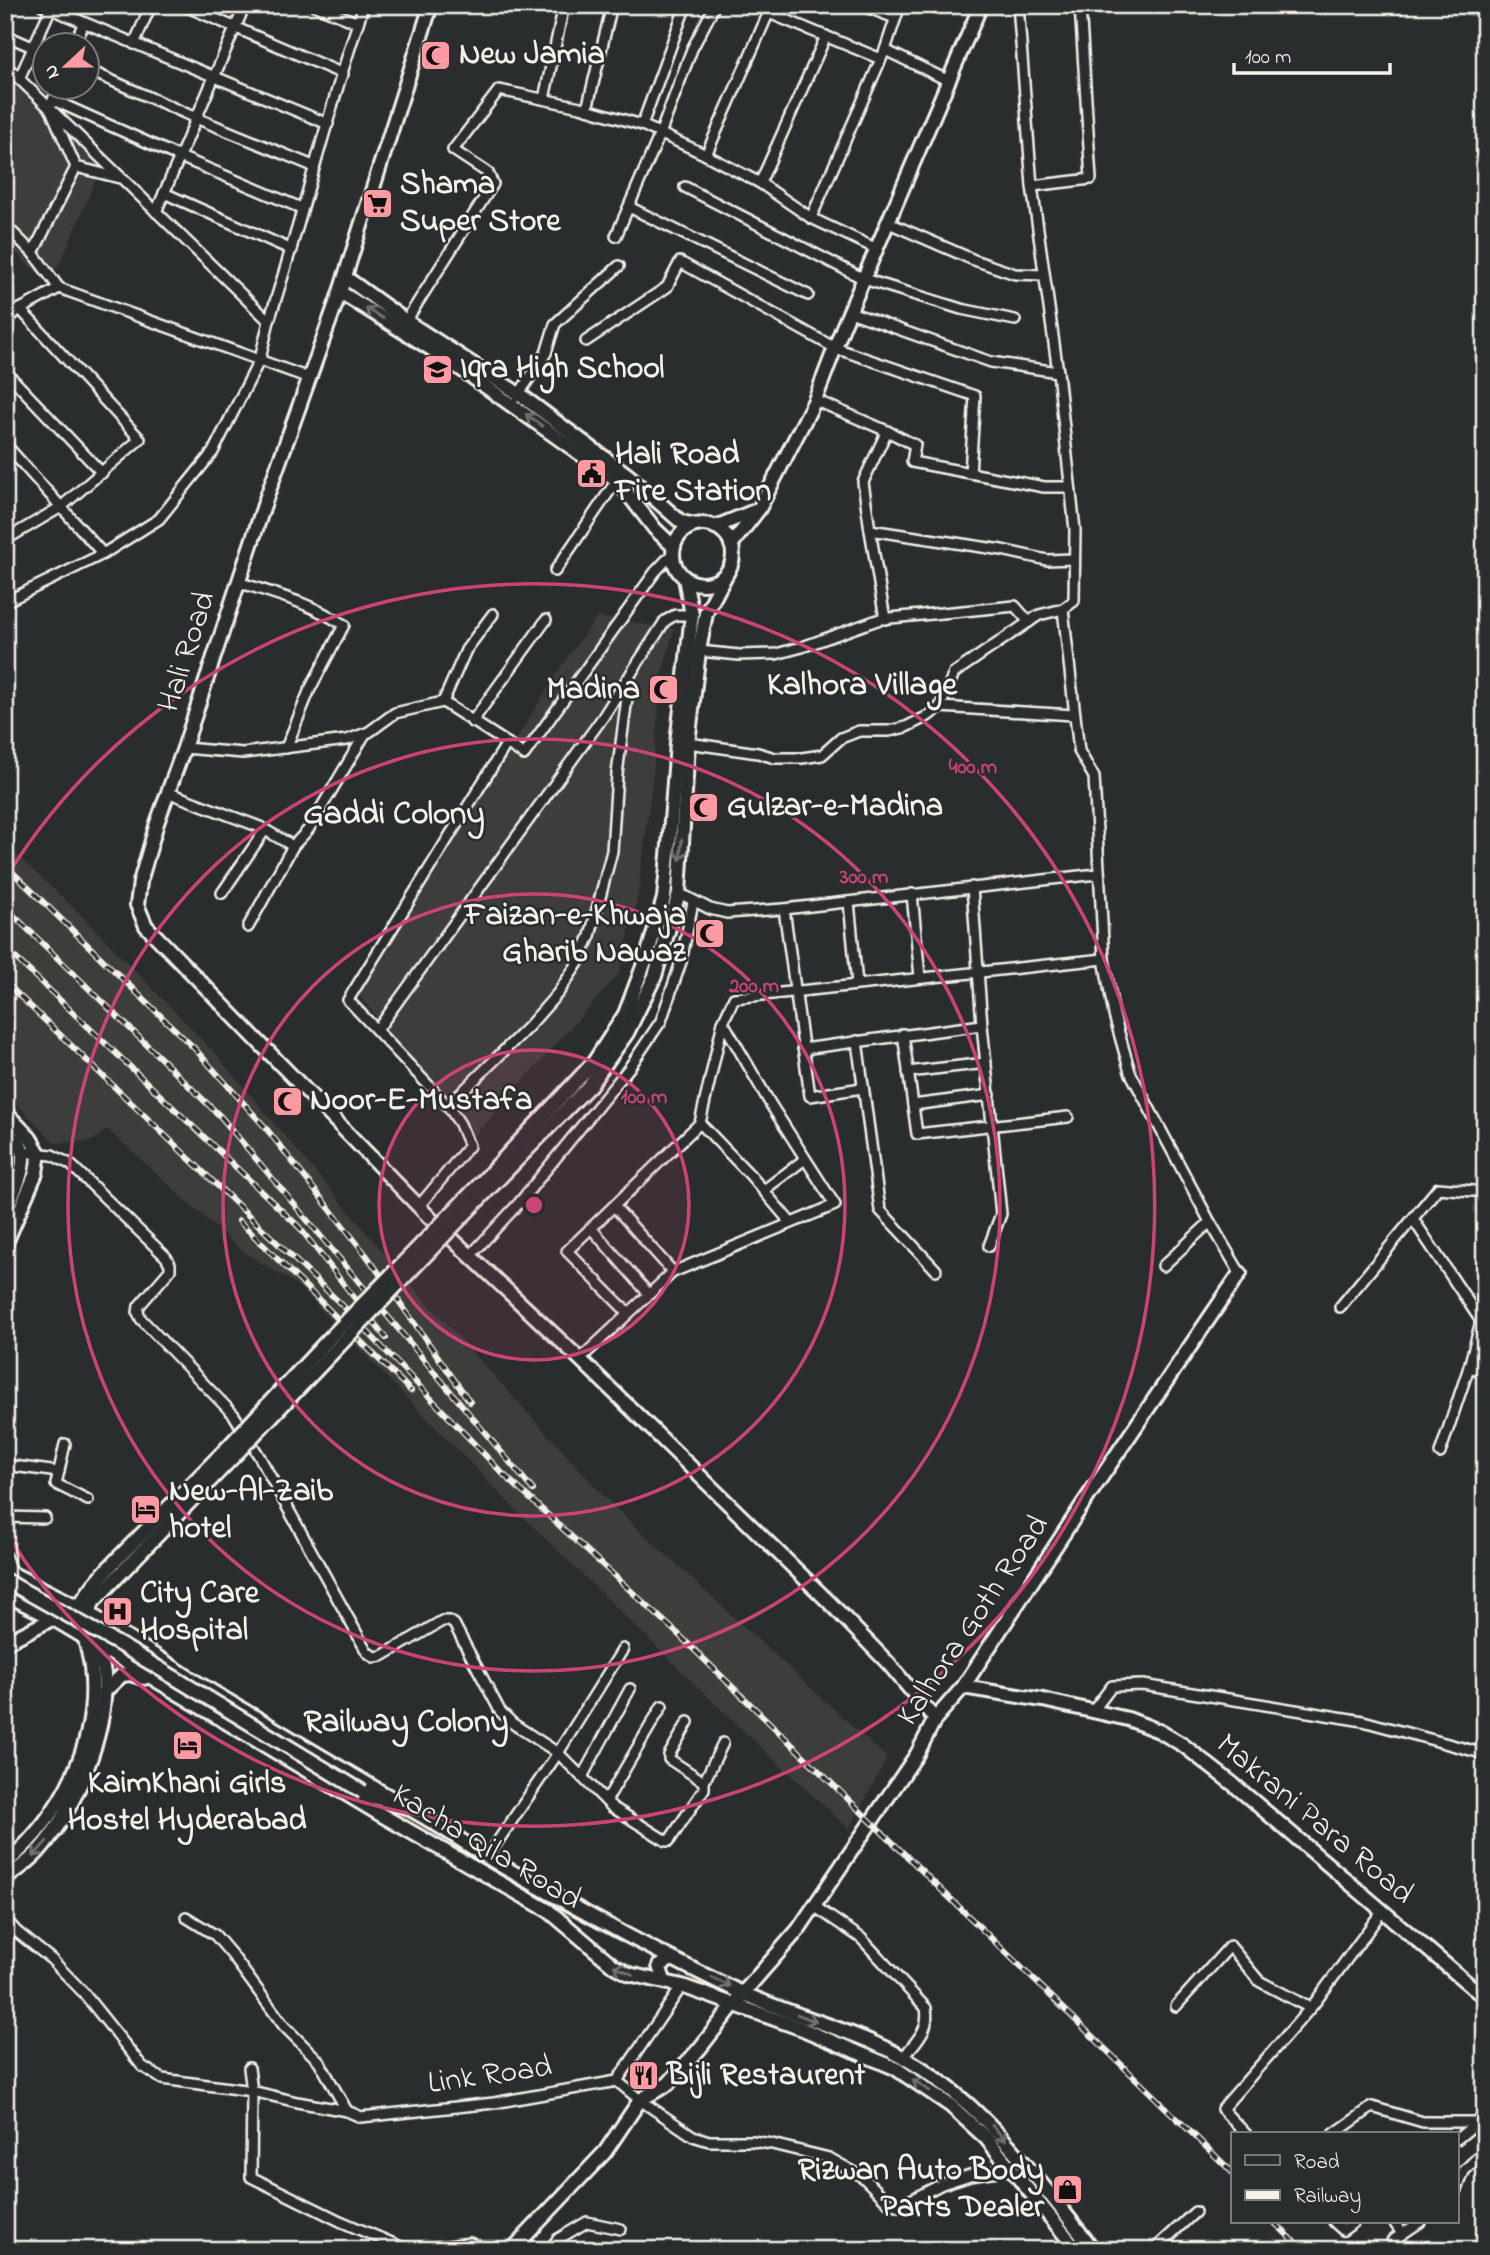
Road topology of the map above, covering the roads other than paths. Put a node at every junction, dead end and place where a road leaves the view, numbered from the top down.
1 (151, 5) edge
2 (183, 5) edge
3 (245, 5) edge
4 (314, 5) edge
5 (364, 5) edge
6 (431, 5) edge
7 (565, 5) edge
8 (612, 5) edge
9 (686, 5) edge
10 (715, 5) edge
11 (861, 5) edge
12 (900, 5) edge
13 (981, 5) edge
14 (1018, 5) edge
15 (1080, 5) edge
16 (46, 7) edge
17 (770, 9) edge
18 (895, 18) junction
19 (358, 23) junction
20 (83, 24) junction
21 (235, 28) junction
22 (38, 32) edge
23 (80, 32) edge
24 (5, 35) edge
25 (826, 36) junction
26 (134, 44) junction
27 (32, 48) edge
28 (32, 50) edge
29 (883, 55) junction
30 (5, 65) edge
31 (343, 74) junction
32 (102, 77) edge
33 (214, 78) junction
34 (19, 79) junction
35 (949, 81) junction
36 (544, 99) junction
37 (52, 104) junction
38 (587, 109) junction
39 (196, 118) junction
40 (328, 124) junction
41 (642, 125) junction
42 (660, 134) junction
43 (706, 155) junction
44 (180, 157) junction
45 (313, 166) junction
46 (76, 167) junction
47 (121, 178) junction
48 (760, 183) junction
49 (1032, 186) junction
50 (685, 187) dead end
51 (164, 193) junction
52 (629, 207) junction
53 (301, 208) junction
54 (156, 212) junction
55 (811, 218) junction
56 (889, 223) junction
57 (5, 225) edge
58 (616, 236) dead end
59 (877, 249) junction
60 (292, 250) junction
61 (33, 253) junction
62 (619, 266) dead end
63 (1044, 275) junction
64 (345, 276) junction
65 (864, 279) junction
66 (59, 288) junction
67 (340, 292) junction
68 (808, 295) dead end
69 (20, 309) junction
70 (850, 312) junction
71 (1015, 320) dead end
72 (269, 321) junction
73 (406, 321) junction
74 (5, 322) edge
75 (586, 341) dead end
76 (835, 348) junction
77 (260, 359) junction
78 (5, 371) edge
79 (1058, 372) junction
80 (309, 378) junction
81 (516, 399) junction
82 (815, 400) junction
83 (887, 431) junction
84 (5, 444) edge
85 (102, 473) junction
86 (971, 473) junction
87 (617, 480) junction
88 (1070, 487) junction
89 (61, 507) junction
90 (760, 509) junction
91 (696, 525) junction
92 (715, 527) junction
93 (870, 530) junction
94 (5, 540) edge
95 (731, 545) junction
96 (673, 550) junction
97 (103, 554) junction
98 (1073, 559) junction
99 (729, 569) junction
100 (555, 571) dead end
101 (685, 578) junction
102 (238, 582) junction
103 (5, 602) edge
104 (1063, 609) junction
105 (493, 614) dead end
106 (692, 615) junction
107 (885, 619) junction
108 (546, 620) dead end
109 (1029, 622) junction
110 (699, 651) junction
111 (630, 675) junction
112 (443, 702) junction
113 (940, 707) junction
114 (1074, 715) junction
115 (472, 722) junction
116 (365, 733) junction
117 (507, 743) junction
118 (688, 744) junction
119 (184, 748) junction
120 (286, 748) junction
121 (167, 792) junction
122 (265, 830) junction
123 (293, 846) junction
124 (1097, 874) junction
125 (972, 887) junction
126 (222, 893) dead end
127 (678, 893) junction
128 (912, 894) junction
129 (694, 902) junction
130 (849, 902) junction
131 (785, 909) junction
132 (248, 927) dead end
133 (1104, 958) junction
134 (978, 971) junction
135 (920, 976) junction
136 (857, 984) junction
137 (795, 991) junction
138 (723, 1022) junction
139 (982, 1024) junction
140 (377, 1030) junction
141 (903, 1034) junction
142 (857, 1041) junction
143 (803, 1049) junction
144 (986, 1063) junction
145 (908, 1072) junction
146 (862, 1088) junction
147 (990, 1095) junction
148 (449, 1105) junction
149 (913, 1105) junction
150 (5, 1112) edge
151 (1068, 1117) dead end
152 (700, 1123) junction
153 (993, 1126) junction
154 (5, 1131) edge
155 (22, 1152) junction
156 (39, 1153) junction
157 (805, 1158) junction
158 (482, 1189) junction
159 (764, 1190) junction
160 (1485, 1192) edge
161 (419, 1206) junction
162 (614, 1206) junction
163 (5, 1212) edge
164 (1413, 1219) junction
165 (1210, 1222) junction
166 (791, 1223) junction
167 (591, 1228) junction
168 (5, 1245) edge
169 (989, 1246) dead end
170 (470, 1256) junction
171 (1163, 1266) dead end
172 (936, 1270) dead end
173 (673, 1272) junction
174 (1240, 1273) joint
175 (648, 1293) junction
176 (1340, 1307) dead end
177 (1485, 1309) edge
178 (628, 1313) junction
179 (1481, 1321) junction
180 (580, 1359) junction
181 (1469, 1367) junction
182 (1485, 1372) edge
183 (65, 1444) dead end
184 (1440, 1453) dead end
185 (5, 1465) edge
186 (59, 1472) junction
187 (88, 1500) dead end
188 (5, 1517) edge
189 (45, 1518) dead end
190 (5, 1555) edge
191 (7, 1574) edge
192 (5, 1594) edge
193 (85, 1611) junction
194 (52, 1618) junction
195 (86, 1638) junction
196 (5, 1643) edge
197 (98, 1645) junction
198 (622, 1649) dead end
199 (167, 1688) junction
200 (963, 1688) junction
201 (629, 1689) dead end
202 (104, 1692) junction
203 (662, 1706) dead end
204 (1093, 1711) junction
205 (935, 1720) junction
206 (688, 1722) dead end
207 (723, 1743) dead end
208 (558, 1753) junction
209 (1485, 1754) edge
210 (582, 1777) junction
211 (704, 1782) junction
212 (376, 1799) junction
213 (606, 1801) junction
214 (404, 1806) junction
215 (398, 1824) junction
216 (487, 1857) junction
217 (5, 1864) edge
218 (5, 1879) edge
219 (814, 1906) junction
220 (1383, 1910) junction
221 (187, 1917) dead end
222 (5, 1919) edge
223 (672, 1959) junction
224 (664, 1980) junction
225 (682, 1986) junction
226 (743, 1993) junction
227 (1485, 1998) edge
228 (734, 2005) junction
229 (1176, 2006) dead end
230 (1310, 2008) junction
231 (904, 2057) junction
232 (249, 2068) dead end
233 (617, 2081) junction
234 (252, 2091) junction
235 (640, 2100) junction
236 (347, 2111) junction
237 (1481, 2119) edge
238 (1244, 2132) edge
239 (1337, 2132) edge
240 (1458, 2138) edge
241 (1479, 2156) dead end
242 (1007, 2163) junction
243 (1458, 2187) edge
244 (1195, 2212) dead end
245 (1336, 2224) edge
246 (1351, 2224) edge
247 (1395, 2224) edge
248 (1417, 2224) edge
249 (621, 2229) dead end
250 (1402, 2234) junction
251 (1392, 2241) dead end
252 (5, 2242) edge
253 (1485, 2245) edge
254 (8, 2250) edge
255 (408, 2250) edge
256 (416, 2250) edge
257 (489, 2250) edge
258 (512, 2250) edge
259 (549, 2250) edge
260 (1077, 2250) edge
261 (1094, 2250) edge
262 (1154, 2250) edge
263 (1480, 2250) edge

1 - 26 street
2 - 21 street
3 - 21 street
4 - 19 street
5 - 19 street
6 - 64 street, Hali Road
7 - 36 street
8 - 38 street
9 - 41 street
10 - 42 street
11 - 18 street
12 - 18 street
13 - 35 street
14 - 49 street
15 - 49 street
16 - 20 street
16 - 22 street
17 - 25 street
17 - 43 street
18 - 29 street
19 - 31 street
20 - 23 street
20 - 26 street
21 - 31 street
21 - 33 street
24 - 27 street
25 - 29 street
25 - 48 street
26 - 33 street
28 - 34 street
29 - 35 street
29 - 55 street
30 - 34 street
31 - 40 street
32 - 39 street
33 - 39 street
33 - 40 street
34 - 37 street
35 - 56 street
36 - 38 street
36 - 73 street
37 - 44 street
37 - 46 street
37 - 47 street
38 - 41 street
39 - 44 street
39 - 45 street
40 - 45 street
41 - 42 street
42 - 43 street
42 - 52 street
43 - 48 street
44 - 51 street
44 - 53 street
45 - 53 street
46 - 47 street
46 - 61 street
47 - 54 street
48 - 55 street
49 - 63 street
50 - 65 street
51 - 54 street
51 - 60 street
52 - 58 street
52 - 68 street
53 - 60 street
54 - 72 street
55 - 59 street
56 - 59 street
56 - 63 street
57 - 61 street
59 - 65 street
60 - 72 street
61 - 66 street
62 - 81 street
63 - 79 street
64 - 67 street, Hali Road
64 - 73 street
65 - 70 street
65 - 71 street
66 - 69 street
66 - 77 street
67 - 80 street, Hali Road
81 -> 67 street
69 - 74 street
69 - 85 street
70 - 76 street
70 - 79 street
72 - 77 street
73 - 81 street
75 - 76 street
76 - 82 street
76 - 86 street
77 - 80 street
77 - 97 street
78 - 85 street
79 - 88 street
80 - 102 street, Hali Road
87 -> 81 street
81 - 91 street
82 - 83 street
82 - 90 street
83 - 86 street
83 - 93 street
84 - 89 street
85 - 89 street
86 - 88 street
87 - 96 street
87 - 100 street
88 - 98 street
89 - 94 street
89 - 97 street
90 - 92 street
90 - 95 street
91 - 92 street
91 - 96 street
92 - 95 street
93 - 98 street
93 - 107 street
95 - 99 street
96 - 101 street
96 - 117 street
97 - 103 street
98 - 104 street
99 - 101 street
99 - 110 street
101 - 106 street
102 - 119 street, Hali Road
102 - 120 street
104 - 109 street
104 - 114 street
105 - 112 street
106 - 111 street
106 - 158 street
107 - 109 street
107 - 110 street
108 - 115 street
109 - 113 street
110 - 118 street
111 - 140 street
111 - 148 street
112 - 115 street
112 - 116 street
113 - 114 street
113 - 118 street
114 - 124 street
115 - 117 street
116 - 120 street
116 - 123 street
117 - 140 street
118 -> 127 street
119 - 120 street
119 - 121 street, Hali Road
121 - 122 street
121 - 161 street, Hali Road
122 - 123 street
122 - 126 street
123 - 132 street
124 - 125 street
124 - 133 street
125 - 128 street
125 - 134 street
127 - 129 street
127 - 158 street
128 - 130 street
128 - 135 street
129 - 131 street
129 - 170 street
130 - 131 street
130 - 136 street
131 - 137 street
133 - 134 street
133 - 165 street
134 - 135 street
134 - 139 street
135 - 136 street
136 - 137 street
137 - 138 street
137 - 143 street
138 - 152 street
138 - 157 street
139 - 141 street
139 - 144 street
140 - 148 street
141 - 142 street
141 - 145 street
142 - 143 street
142 - 146 street
143 - 146 street
144 - 145 street
144 - 147 street
145 - 149 street
146 - 172 street
147 - 149 street
147 - 153 street
148 - 161 street
149 - 153 street
150 - 156 street
151 - 153 street
152 - 159 street
152 - 162 street
153 - 169 street
154 - 155 street
155 - 156 street
155 - 163 street
156 - 168 street
156 - 208 street
157 - 159 street
157 - 166 street
158 - 193 street, bridge
159 - 166 street
160 - 164 street
161 - 170 street, Hali Road
162 - 167 street
162 - 173 street
164 - 176 street
164 - 179 street
165 - 171 street
165 - 174 street
166 - 173 street
167 - 175 street
167 - 178 street
170 - 180 street, Hali Road
173 - 175 street
174 - 200 street, Kalhora Goth Road
175 - 178 street
177 - 179 street
178 - 180 street
179 - 181 street
180 - 205 street, Hali Road
181 - 182 street
181 - 184 street
183 - 186 street
185 - 186 street
186 - 187 street
188 - 189 street
190 - 191 street
191 - 193 street, Kacha Qila Road
191 - 212 street, bridge
192 - 194 street, Kacha Qila Road
193 - 194 street
193 - 195 street
193 - 197 street
193 - 214 street, Kacha Qila Road
194 - 195 street, Kacha Qila Road
194 - 196 street
195 - 197 street, Kacha Qila Road
195 - 217 street
197 - 199 street, Kacha Qila Road
197 - 202 street
198 - 208 street
199 - 202 street
199 - 215 street, Kacha Qila Road
200 - 204 street, Makrani Para Road
200 - 205 street, Kalhora Goth Road
201 - 210 street
202 -> 218 street
203 - 213 street
204 - 209 street
204 - 220 street, Makrani Para Road
205 - 219 street, Kalhora Goth Road
206 - 211 street
207 - 211 street
208 - 210 street
208 - 216 street
210 - 213 street
211 - 213 street
212 - 214 street
212 - 215 street
214 - 216 street, Kacha Qila Road
224 -> 215 street, Kacha Qila Road
216 - 223 street, Kacha Qila Road
219 - 226 street, Kalhora Goth Road
219 - 231 street
220 - 227 street, Makrani Para Road
220 - 230 street
221 - 236 street
222 - 234 street, Link Road
223 - 224 street
223 -> 226 street, Kacha Qila Road
224 - 225 street, Kacha Qila Road
225 - 228 street, Kacha Qila Road
225 - 233 street
226 - 228 street, Kalhora Goth Road
226 -> 231 street
228 - 235 street, Kalhora Goth Road
242 -> 228 street, Kacha Qila Road
229 - 230 street
230 - 238 street
231 -> 261 street
232 - 234 street
233 - 235 street
233 - 236 street, Link Road
234 - 236 street, Link Road
234 - 255 street
235 - 242 street
235 - 258 street
237 - 239 street
237 - 240 street
241 - 243 street
242 - 260 street, Kacha Qila Road
244 - 262 street
245 - 246 street
247 - 250 street
248 - 250 street
249 - 259 street
250 - 251 street
252 - 254 street
253 - 263 street
256 - 257 street

